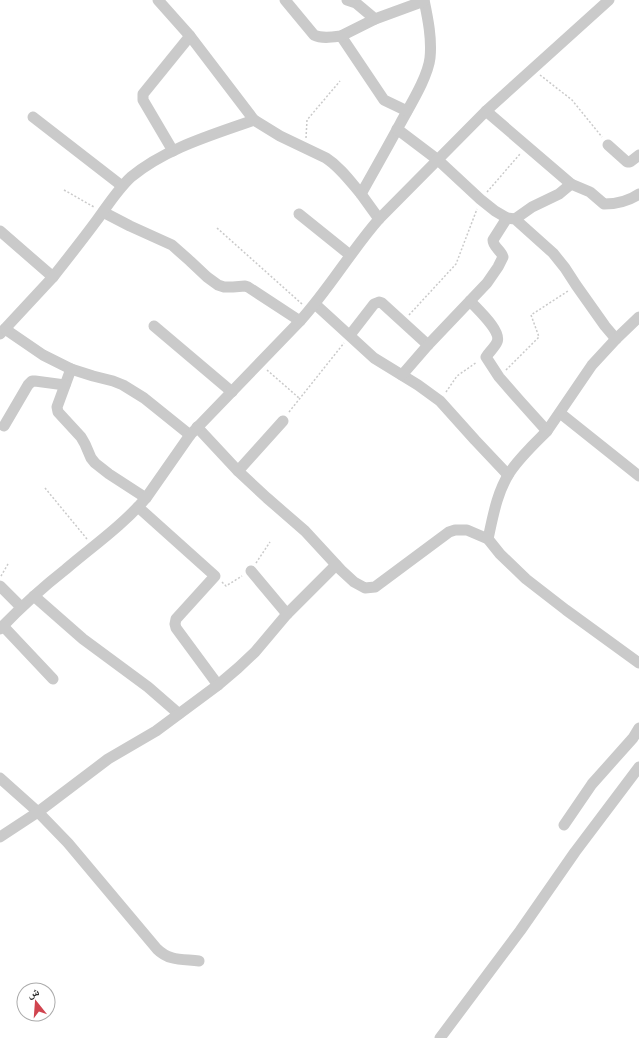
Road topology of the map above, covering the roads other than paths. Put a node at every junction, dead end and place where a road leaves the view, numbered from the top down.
1 (158, 0) edge
2 (285, 0) edge
3 (347, 0) edge
4 (424, 0) edge
5 (609, 0) edge
6 (375, 19) junction
7 (190, 36) junction
8 (341, 36) junction
9 (407, 111) junction
10 (486, 111) junction
11 (33, 117) dead end
12 (254, 120) junction
13 (397, 129) junction
14 (608, 145) road end
15 (173, 151) junction
16 (639, 154) edge
17 (438, 160) junction
18 (571, 184) junction
19 (122, 186) junction
20 (361, 194) junction
21 (639, 194) edge
22 (103, 212) junction
23 (298, 214) dead end
24 (511, 218) junction
25 (379, 219) junction
26 (0, 231) edge
27 (350, 255) junction
28 (53, 277) junction
29 (470, 301) junction
30 (312, 308) junction
31 (639, 317) edge
32 (300, 321) junction
33 (154, 326) dead end
34 (2, 332) edge
35 (350, 335) junction
36 (616, 339) junction
37 (428, 345) junction
38 (71, 369) junction
39 (402, 375) junction
40 (65, 385) junction
41 (232, 392) junction
42 (560, 413) junction
43 (283, 421) road end
44 (4, 426) dead end
45 (194, 431) junction
46 (547, 431) junction
47 (238, 471) junction
48 (508, 475) junction
49 (639, 476) edge
50 (146, 498) junction
51 (138, 507) junction
52 (488, 539) junction
53 (336, 565) junction
54 (251, 571) road end
55 (0, 586) edge
56 (34, 596) junction
57 (21, 607) junction
58 (287, 614) junction
59 (1, 627) edge
60 (639, 663) edge
61 (54, 679) dead end
62 (218, 685) junction
63 (179, 714) junction
64 (639, 728) edge
65 (639, 767) edge
66 (0, 778) edge
67 (38, 812) junction
68 (564, 825) dead end
69 (0, 837) edge
70 (199, 961) dead end
71 (440, 1038) edge

1 - 7 street
2 - 8 street
3 - 6 street
4 - 6 street
4 - 9 street
5 - 10 street
6 - 8 street
7 - 12 street
7 - 15 street
8 - 9 street
9 - 13 street
10 - 17 street
10 - 18 street
11 - 19 street
12 - 15 street
12 - 20 street
13 - 17 street
13 - 20 street
14 - 16 street
15 - 19 street
17 - 24 street
17 - 25 street
18 - 21 street
18 - 24 street
19 - 22 street
20 - 25 street
22 - 28 street
22 - 32 street
23 - 27 street
24 - 29 street
24 - 36 street
25 - 27 street
26 - 28 street
27 - 30 street
28 - 34 street
29 - 37 street
29 - 46 street
30 - 32 street
30 - 35 street
31 - 36 street
32 - 41 street
33 - 41 street
34 - 38 street
35 - 37 street
35 - 39 street
36 - 42 street
37 - 39 street
38 - 40 street
38 - 45 street
39 - 48 street
40 - 44 street
40 - 50 street
41 - 45 street
42 - 46 street
42 - 49 street
43 - 47 street
45 - 47 street
45 - 50 street
46 - 48 street
47 - 53 street
48 - 52 street
50 - 51 street
51 - 56 street
51 - 62 street
52 - 53 street
52 - 60 street
53 - 58 street
54 - 58 street
55 - 57 street
56 - 57 street
56 - 63 street
57 - 59 street
58 - 62 street
59 - 61 street
62 - 63 street
63 - 67 street
64 - 68 street
65 - 71 street
66 - 67 street
67 - 69 street
67 - 70 street

